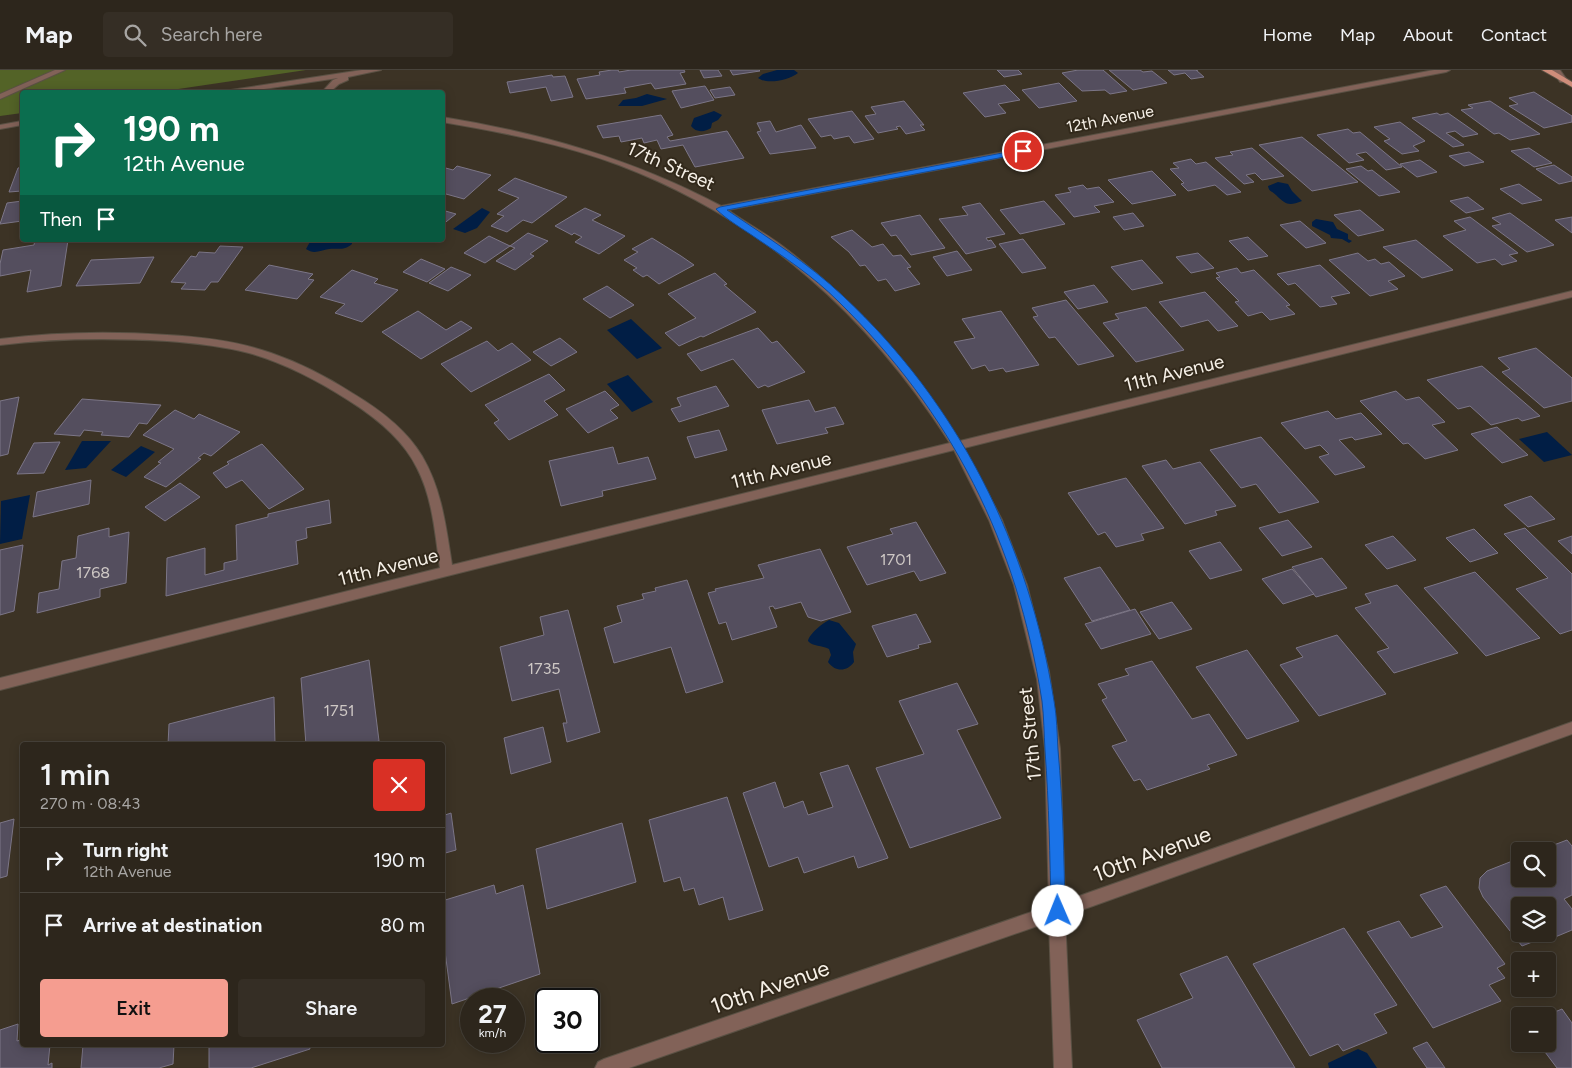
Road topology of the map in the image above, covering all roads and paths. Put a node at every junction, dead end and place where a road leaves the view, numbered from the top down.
1 (61, 70) edge
2 (377, 70) edge
3 (1446, 70) edge
4 (1546, 70) edge
5 (1556, 70) edge
6 (359, 73) junction
7 (1563, 80) junction
8 (1572, 85) edge
9 (244, 90) edge
10 (328, 90) edge
11 (0, 97) edge
12 (445, 120) edge
13 (20, 123) edge
14 (0, 127) edge
15 (720, 209) junction
16 (1572, 294) edge
17 (0, 342) edge
18 (960, 446) junction
19 (447, 571) junction
20 (0, 684) edge
21 (1572, 728) edge
22 (1058, 911) junction
23 (604, 1068) edge
24 (1062, 1068) edge

1 - 11 street
2 - 6 street
3 - 15 street, 12th Avenue
4 - 7 main road
5 - 7 street
6 - 9 street
6 - 10 street
7 - 8 main road
12 - 15 street, 17th Street
13 - 14 street
15 - 18 street, 17th Street
16 - 18 street, 11th Avenue
17 - 19 street
18 - 19 street, 11th Avenue
18 - 22 street, 17th Street
19 - 20 street, 11th Avenue
21 - 22 street, 10th Avenue
22 - 23 street, 10th Avenue
22 - 24 street, 17th Street

